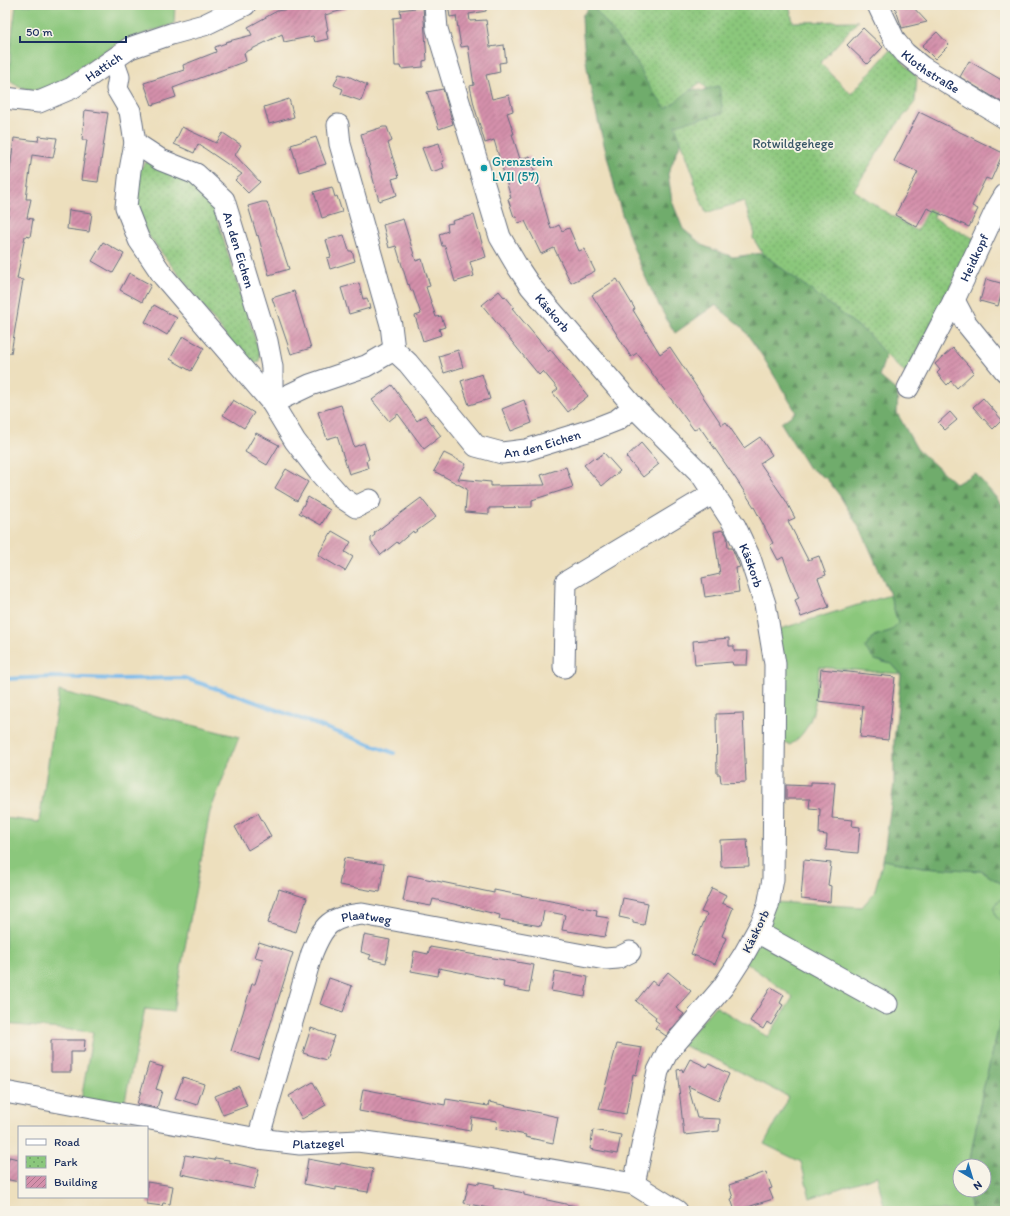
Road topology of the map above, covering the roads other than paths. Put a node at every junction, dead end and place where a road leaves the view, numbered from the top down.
1 (244, 5) edge
2 (435, 5) edge
3 (878, 5) edge
4 (113, 60) junction
5 (92, 75) junction
6 (117, 89) junction
7 (5, 98) edge
8 (1005, 118) edge
9 (338, 125) dead end
10 (135, 143) junction
11 (1005, 195) edge
12 (954, 300) junction
13 (394, 350) junction
14 (1005, 370) edge
15 (908, 388) dead end
16 (272, 403) junction
17 (634, 408) junction
18 (714, 493) junction
19 (370, 500) dead end
20 (564, 667) dead end
21 (757, 932) junction
22 (630, 952) dead end
23 (887, 1004) dead end
24 (5, 1092) edge
25 (258, 1139) junction
26 (634, 1184) junction
27 (677, 1211) edge

1 - 4 street, Hattich
2 - 17 street, Käskorb
3 - 8 street, Klothstraße
4 - 5 street, Hattich
4 - 6 street
5 - 6 street
5 - 7 street, Hattich
6 - 10 street
9 - 13 street
10 - 16 street
10 - 16 street, An den Eichen
11 - 12 street, Heidkopf
12 - 14 street
12 - 15 street, Heidkopf
13 - 16 street
13 - 17 street, An den Eichen
16 - 19 street
17 - 18 street, Käskorb
18 - 20 street
18 - 21 street, Käskorb
21 - 23 street
21 - 26 street, Käskorb
22 - 25 street, Plaatweg
24 - 25 street, Platzegel
25 - 26 street, Platzegel
26 - 27 street

